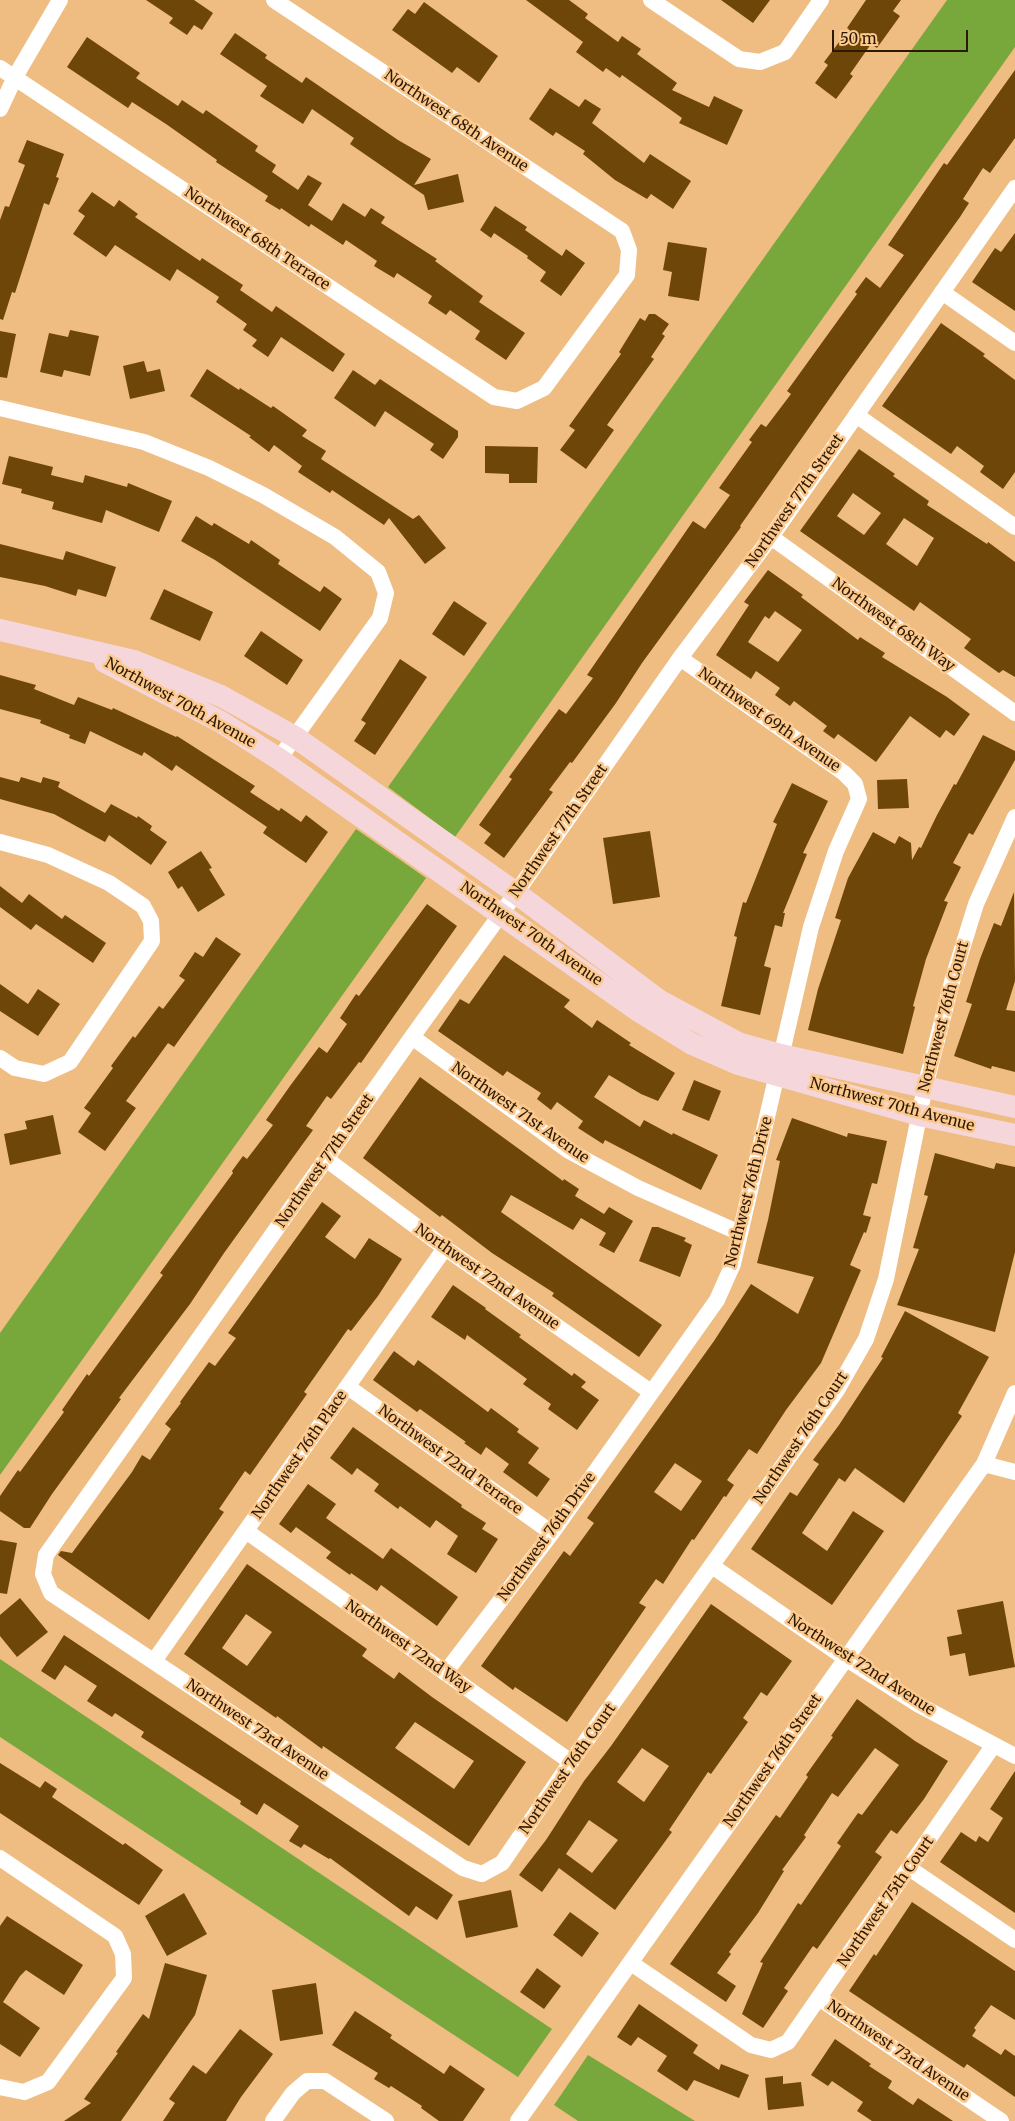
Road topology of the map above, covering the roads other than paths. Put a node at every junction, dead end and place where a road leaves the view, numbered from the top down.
1 (60, 0) edge
2 (274, 0) edge
3 (651, 0) edge
4 (821, 0) edge
5 (0, 68) edge
6 (15, 77) junction
7 (0, 109) edge
8 (1015, 188) edge
9 (942, 292) junction
10 (1015, 344) edge
11 (517, 401) joint
12 (0, 408) edge
13 (856, 415) junction
14 (1015, 527) edge
15 (771, 537) junction
16 (0, 630) edge
17 (82, 650) junction
18 (680, 658) junction
19 (1015, 713) edge
20 (295, 737) junction
21 (279, 759) junction
22 (856, 784) joint
23 (1015, 816) edge
24 (0, 842) edge
25 (516, 893) junction
26 (501, 912) junction
27 (412, 1037) junction
28 (0, 1058) edge
29 (779, 1064) junction
30 (924, 1087) junction
31 (1015, 1107) edge
32 (919, 1114) junction
33 (1015, 1136) edge
34 (326, 1159) junction
35 (740, 1233) junction
36 (445, 1248) junction
37 (348, 1387) junction
38 (651, 1392) junction
39 (1015, 1393) edge
40 (984, 1464) junction
41 (1015, 1472) edge
42 (246, 1531) junction
43 (552, 1533) junction
44 (712, 1566) junction
45 (43, 1574) joint
46 (845, 1658) junction
47 (154, 1661) junction
48 (445, 1673) junction
49 (993, 1746) junction
50 (1015, 1756) edge
51 (571, 1762) junction
52 (0, 1858) edge
53 (909, 1868) junction
54 (482, 1874) joint
55 (1015, 1940) edge
56 (631, 1963) junction
57 (819, 1998) junction
58 (0, 2087) edge
59 (273, 2121) edge
60 (386, 2121) edge
61 (518, 2121) edge
62 (1001, 2121) edge

1 - 6 street
2 - 11 street, Northwest 68th Avenue
3 - 4 street
5 - 6 street, Northwest 68th Terrace
6 - 7 street
6 - 11 street, Northwest 68th Terrace
8 - 9 street, Northwest 77th Street
9 - 10 street
9 - 13 street, Northwest 77th Street
12 - 20 street
13 - 14 street
13 - 15 street, Northwest 77th Street
15 - 18 street, Northwest 77th Street
15 - 19 street, Northwest 68th Way
16 - 17 street, Northwest 70th Avenue
17 - 20 street, Northwest 70th Avenue
17 - 21 street, Northwest 70th Avenue
18 - 22 street, Northwest 69th Avenue
18 - 25 street, Northwest 77th Street
20 - 21 street
20 - 25 street, Northwest 70th Avenue
21 - 26 street, Northwest 70th Avenue
22 - 29 street, Northwest 76th Drive
23 - 30 street, Northwest 76th Court
24 - 28 street
25 - 26 street, Northwest 77th Street
25 - 29 street, Northwest 70th Avenue
26 - 27 street, Northwest 77th Street
26 - 29 street, Northwest 70th Avenue
27 - 34 street, Northwest 77th Street
27 - 35 street, Northwest 71st Avenue
29 - 30 street, Northwest 70th Avenue
29 - 32 street, Northwest 70th Avenue
29 - 35 street, Northwest 76th Drive
30 - 31 street, Northwest 70th Avenue
30 - 32 street, Northwest 76th Court
32 - 33 street, Northwest 70th Avenue
32 - 44 street, Northwest 76th Court
34 - 36 street, Northwest 72nd Avenue
34 - 45 street, Northwest 77th Street
35 - 38 street, Northwest 76th Drive
36 - 37 street, Northwest 76th Place
36 - 38 street, Northwest 72nd Avenue
37 - 42 street, Northwest 76th Place
37 - 43 street, Northwest 72nd Terrace
38 - 43 street, Northwest 76th Drive
39 - 40 street, Northwest 76th Street
40 - 41 street
40 - 46 street, Northwest 76th Street
42 - 47 street, Northwest 76th Place
42 - 48 street, Northwest 72nd Way
43 - 48 street, Northwest 76th Drive
44 - 46 street, Northwest 72nd Avenue
44 - 51 street, Northwest 76th Court
45 - 47 street, Northwest 73rd Avenue
46 - 49 street, Northwest 72nd Avenue
46 - 56 street, Northwest 76th Street
47 - 54 street, Northwest 73rd Avenue
48 - 51 street, Northwest 72nd Way
49 - 50 street, Northwest 72nd Avenue
49 - 53 street, Northwest 75th Court
51 - 54 street, Northwest 76th Court
52 - 58 street
53 - 55 street
53 - 57 street, Northwest 75th Court
56 - 57 street, Northwest 75th Court
56 - 61 street, Northwest 76th Street
57 - 62 street, Northwest 73rd Avenue
59 - 60 street

